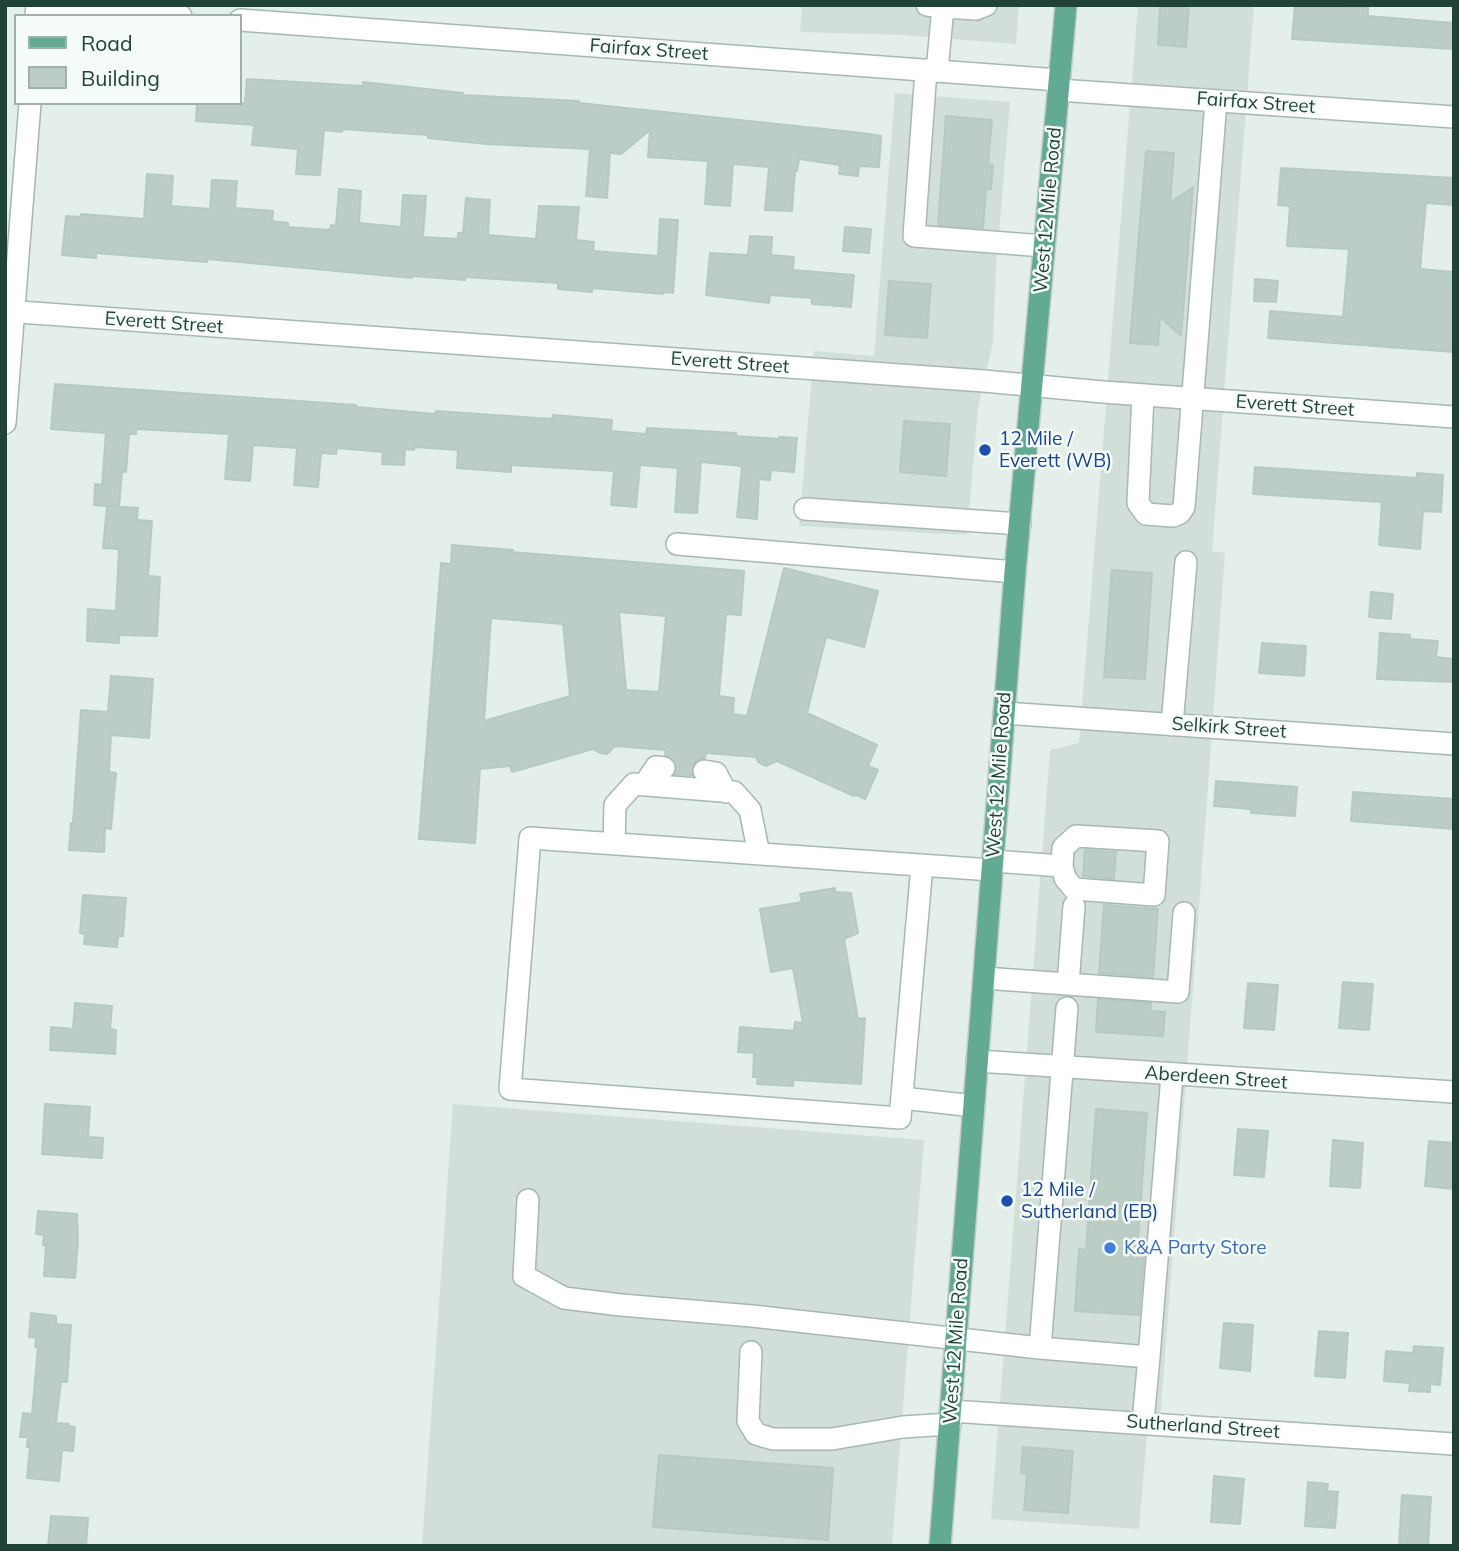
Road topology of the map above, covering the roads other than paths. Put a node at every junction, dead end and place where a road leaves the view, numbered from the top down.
1 (37, 5) edge
2 (986, 5) edge
3 (1066, 5) edge
4 (935, 6) edge
5 (155, 14) edge
6 (242, 20) edge
7 (932, 70) junction
8 (1058, 85) junction
9 (1216, 101) junction
10 (30, 105) edge
11 (1454, 117) edge
12 (1044, 246) junction
13 (10, 312) edge
14 (1032, 386) junction
15 (1143, 395) junction
16 (1193, 399) junction
17 (1454, 417) edge
18 (5, 423) edge
19 (805, 509) dead end
20 (1020, 524) junction
21 (677, 544) dead end
22 (1186, 562) dead end
23 (1015, 572) junction
24 (1004, 713) junction
25 (1172, 724) junction
26 (1454, 744) edge
27 (664, 768) tunnel mouth
28 (704, 771) tunnel mouth
29 (644, 785) junction
30 (726, 792) junction
31 (614, 844) junction
32 (759, 854) junction
33 (922, 865) junction
34 (993, 865) junction
35 (1062, 866) junction
36 (1074, 906) dead end
37 (1184, 913) dead end
38 (984, 978) junction
39 (1068, 984) junction
40 (1067, 1007) dead end
41 (977, 1061) junction
42 (1062, 1068) junction
43 (1172, 1076) junction
44 (1454, 1092) edge
45 (902, 1098) junction
46 (974, 1106) junction
47 (528, 1200) dead end
48 (957, 1338) junction
49 (1040, 1348) junction
50 (751, 1352) dead end
51 (1149, 1357) junction
52 (950, 1417) junction
53 (1143, 1422) junction
54 (1454, 1444) edge
55 (940, 1546) edge

1 - 5 street
2 - 4 street
3 - 8 main road, West 12 Mile Road
4 - 7 street
6 - 7 street, Fairfax Street
7 - 8 street, Fairfax Street
7 - 12 street
8 - 9 street, Fairfax Street
8 - 12 main road, West 12 Mile Road
9 - 11 street, Fairfax Street
9 - 16 street
10 - 13 street
12 - 14 main road, West 12 Mile Road
13 - 14 street, Everett Street
13 - 18 street
14 - 15 street, Everett Street
14 - 20 main road, West 12 Mile Road
15 - 16 street, Everett Street
15 - 16 street
16 - 17 street, Everett Street
19 - 20 street
20 - 23 main road, West 12 Mile Road
21 - 23 street
22 - 25 street
23 - 24 main road, West 12 Mile Road
24 - 25 street, Selkirk Street
24 - 34 main road, West 12 Mile Road
25 - 26 street, Selkirk Street
27 - 29 street
28 - 30 street
29 - 30 street
29 - 31 street
30 - 32 street
31 - 32 street
31 - 45 street
32 - 33 street
33 - 34 street
33 - 45 street
34 - 35 street
34 - 38 main road, West 12 Mile Road
35 - 35 street
36 - 39 street
37 - 39 street
38 - 39 street
38 - 41 main road, West 12 Mile Road
40 - 42 street
41 - 42 street, Aberdeen Street
41 - 46 main road, West 12 Mile Road
42 - 43 street, Aberdeen Street
42 - 49 street
43 - 44 street, Aberdeen Street
43 - 51 street
45 - 46 street
46 - 48 main road, West 12 Mile Road
47 - 48 street
48 - 49 street
48 - 52 main road, West 12 Mile Road
49 - 51 street
50 - 52 street, Sutherland Street
51 - 53 street
52 - 53 street, Sutherland Street
52 - 55 main road, West 12 Mile Road
53 - 54 street, Sutherland Street

